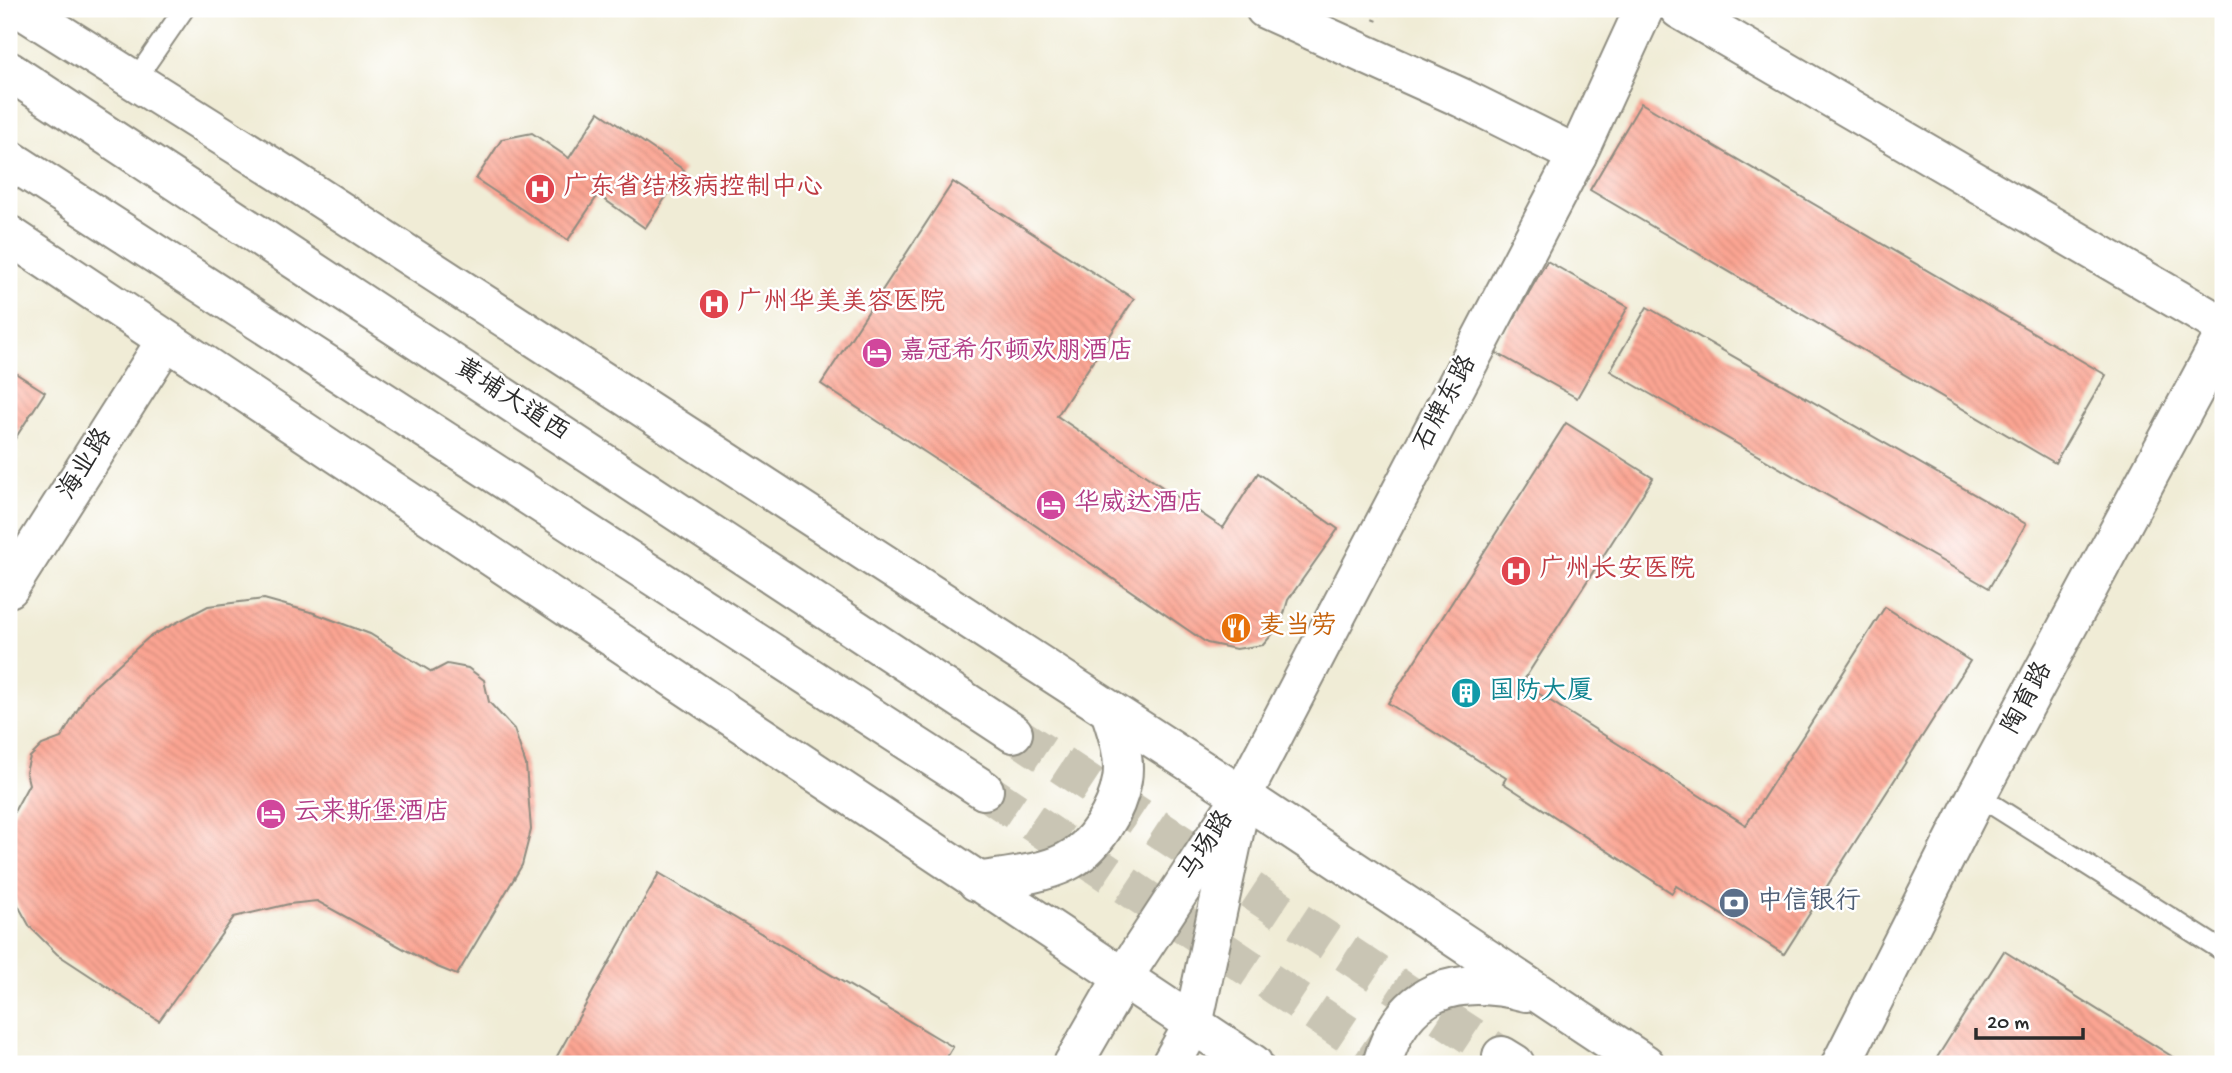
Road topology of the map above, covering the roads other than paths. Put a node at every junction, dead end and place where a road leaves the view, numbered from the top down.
1 (21, 9) edge
2 (184, 9) edge
3 (1265, 9) edge
4 (1644, 9) edge
5 (1679, 9) edge
6 (9, 71) edge
7 (135, 79) junction
8 (1577, 155) junction
9 (9, 159) edge
10 (9, 236) edge
11 (2223, 326) edge
12 (2223, 337) edge
13 (164, 342) junction
14 (9, 588) edge
15 (1110, 711) junction
16 (1013, 733) tunnel mouth
17 (985, 790) tunnel mouth
18 (1977, 795) junction
19 (1242, 796) junction
20 (977, 882) junction
21 (2223, 951) edge
22 (1122, 979) junction
23 (1545, 997) junction
24 (1193, 1025) junction
25 (1073, 1064) edge
26 (1171, 1064) edge
27 (1253, 1064) edge
28 (1382, 1064) edge
29 (1645, 1064) edge
30 (1840, 1064) edge

1 - 7 main road
2 - 7 lane
3 - 8 main road
4 - 8 main road, 石牌东路
5 - 11 main road
6 - 16 main road, 黄埔大道西
7 - 15 main road
8 - 19 main road, 石牌东路
9 - 17 main road
10 - 13 main road
12 - 18 main road, 陶育路
13 - 14 main road, 海业路
13 - 20 main road
15 - 19 main road
15 - 20 main road
18 - 21 lane
18 - 30 main road, 陶育路
19 - 22 main road, 马场路
19 - 23 main road
19 - 24 main road, 马场路
20 - 22 main road
22 - 24 main road
22 - 25 main road, 马场路
23 - 28 main road
23 - 29 main road
24 - 26 main road, 马场路
24 - 27 main road

